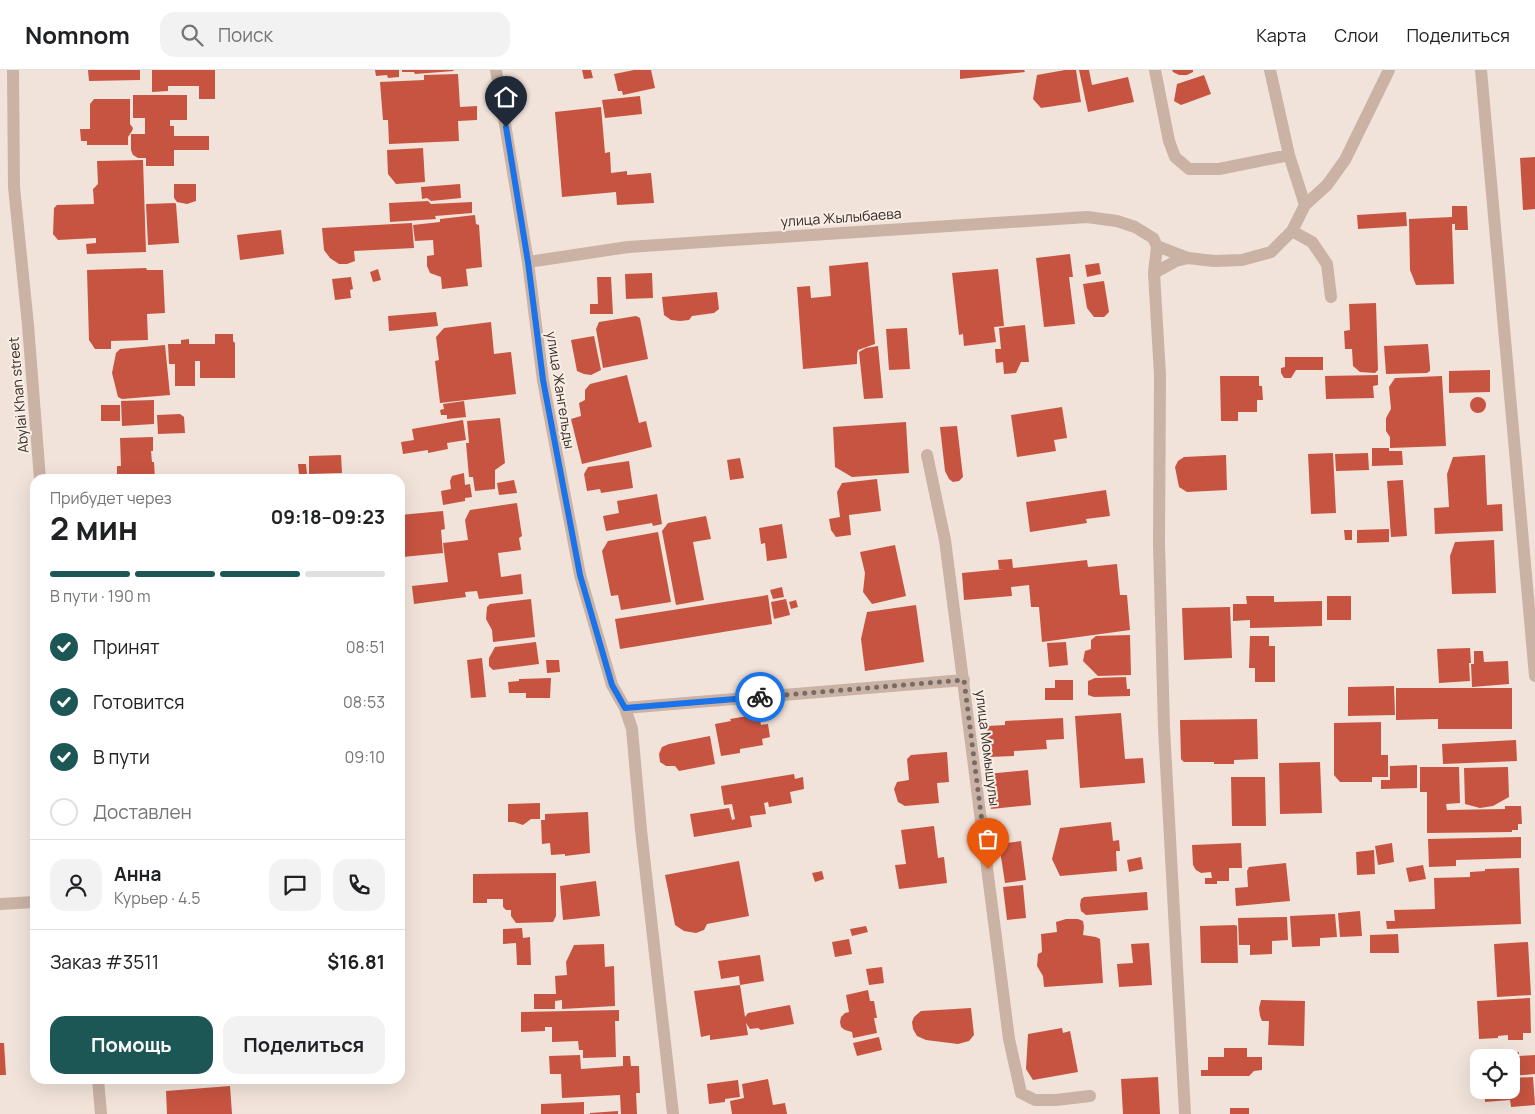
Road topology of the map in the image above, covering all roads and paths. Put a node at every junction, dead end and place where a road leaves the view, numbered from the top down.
1 (12, 70) edge
2 (496, 70) edge
3 (1155, 70) edge
4 (1270, 70) edge
5 (1389, 70) edge
6 (1482, 70) edge
7 (1289, 154) junction
8 (1305, 205) junction
9 (1292, 231) junction
10 (1155, 242) junction
11 (1188, 258) junction
12 (528, 262) junction
13 (1154, 273) junction
14 (1331, 297) dead end
15 (927, 455) dead end
16 (40, 474) edge
17 (1535, 676) edge
18 (964, 680) junction
19 (625, 708) junction
20 (30, 902) edge
21 (0, 904) edge
22 (98, 1084) edge
23 (1090, 1096) dead end
24 (100, 1114) edge
25 (673, 1114) edge
26 (1185, 1114) edge

1 - 16 street, Abylai Khan street
2 - 12 street, улица Жангельды
3 - 7 street
4 - 7 street
5 - 8 street
6 - 17 street
7 - 8 street
8 - 9 street
9 - 11 street
9 - 14 street
10 - 11 street, улица Жылыбаева
10 - 12 street, улица Жылыбаева
10 - 13 street
11 - 13 street
12 - 19 street, улица Жангельды
13 - 26 street
15 - 18 street, улица Момышулы
18 - 19 street
18 - 23 street, улица Момышулы
19 - 25 street, улица Жангельды
20 - 21 street
22 - 24 street

